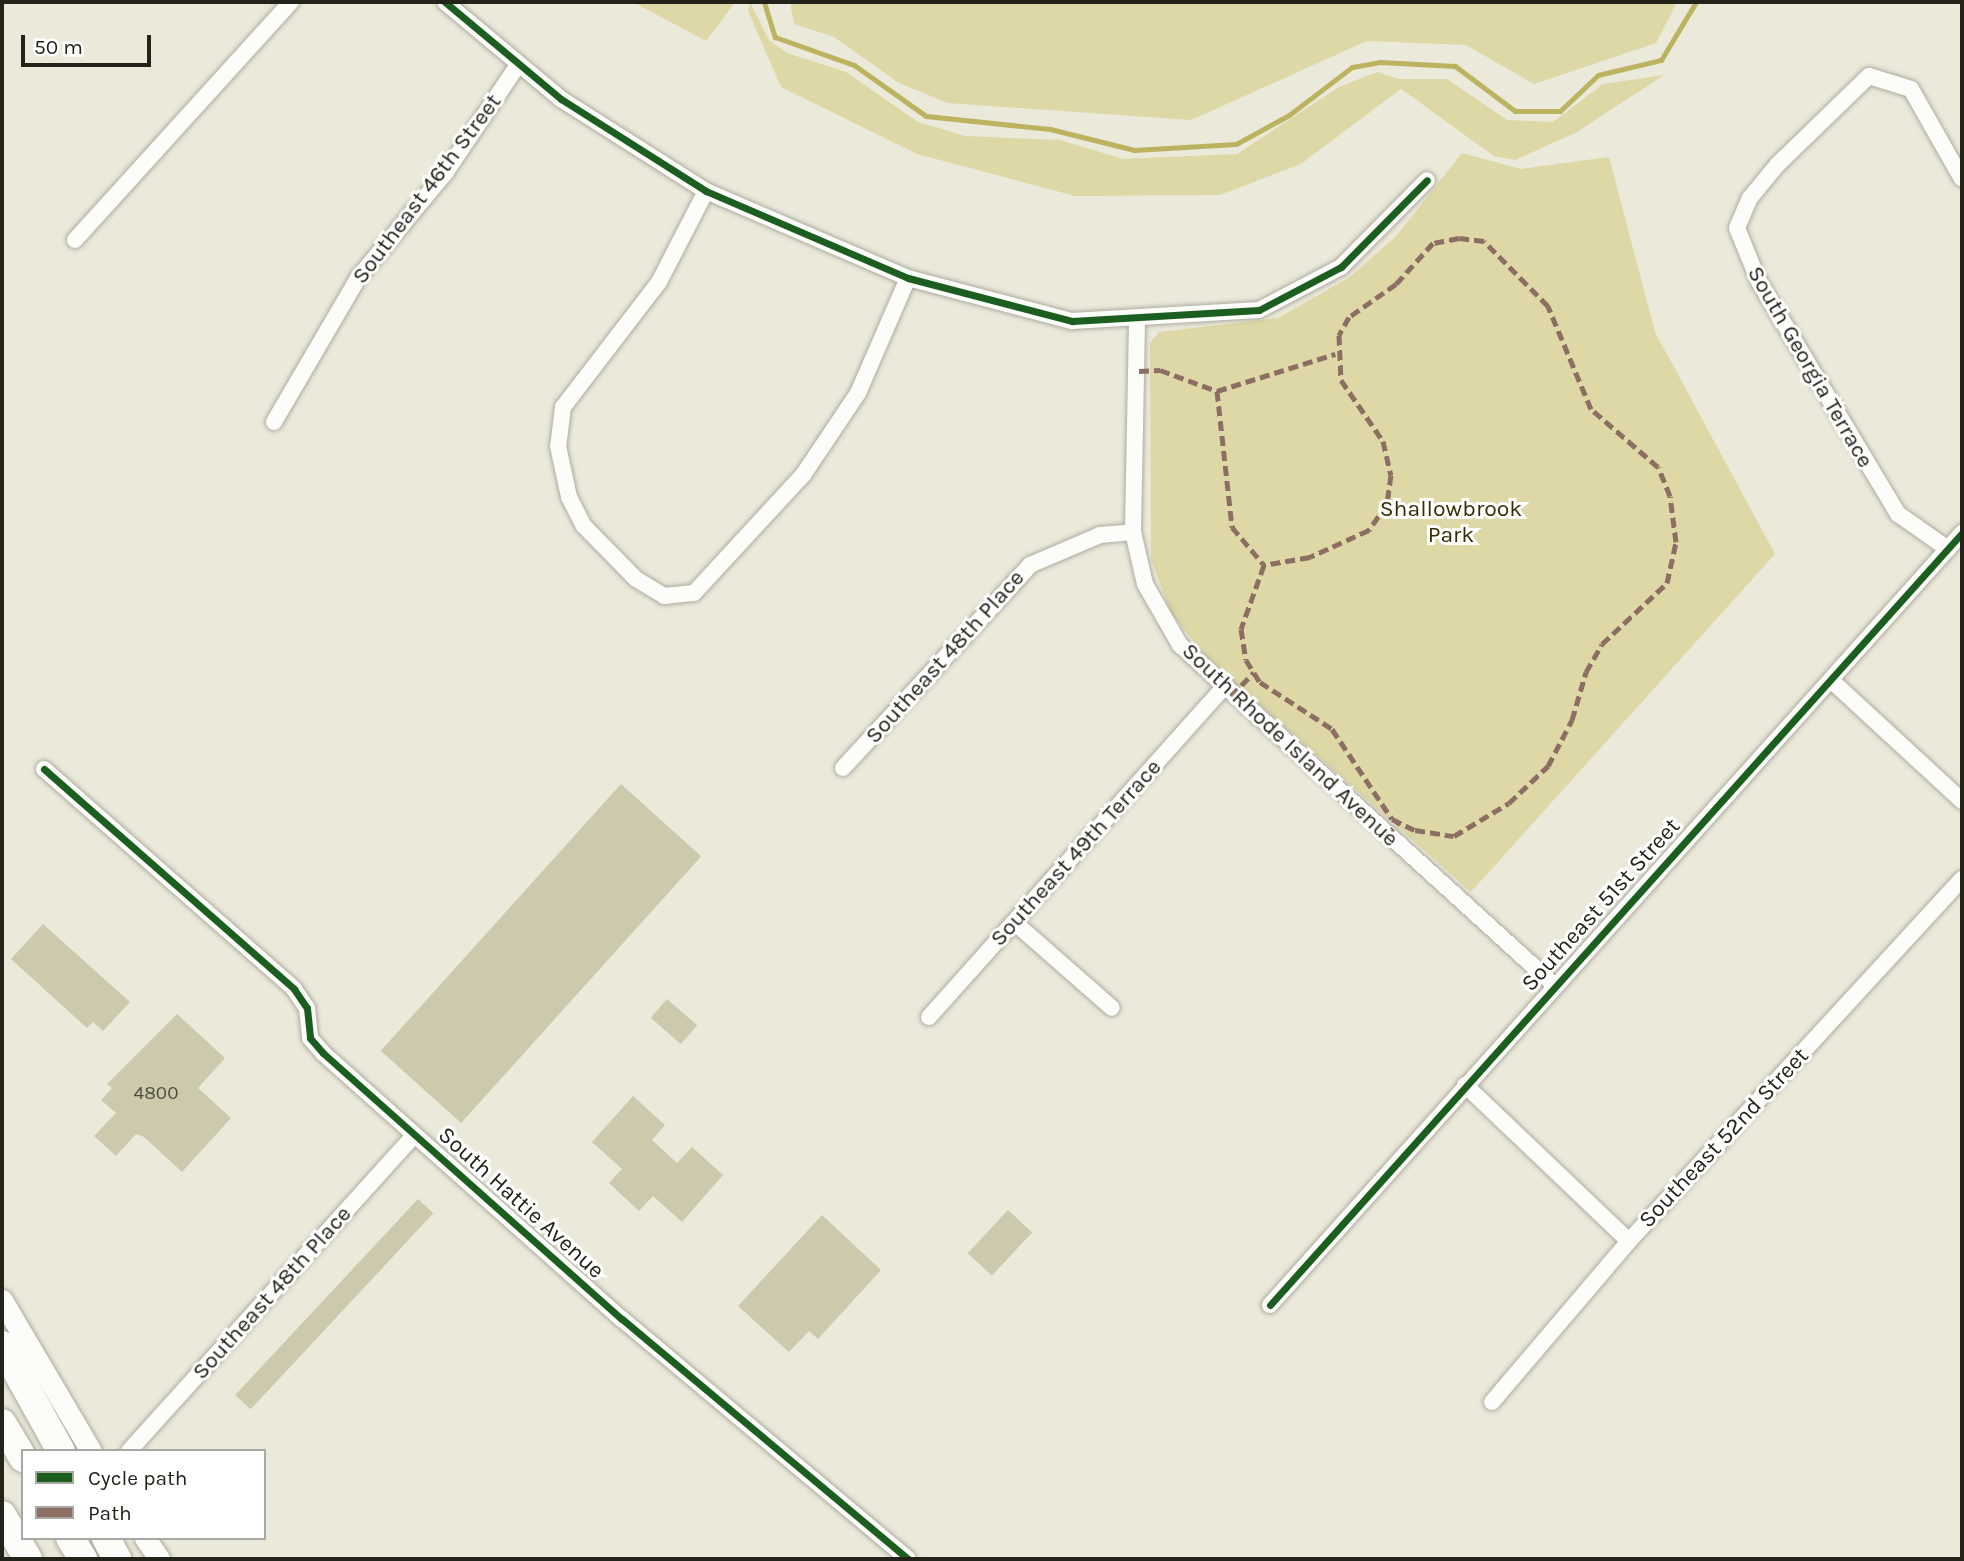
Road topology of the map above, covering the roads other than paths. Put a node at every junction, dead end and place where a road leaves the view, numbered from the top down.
1 (291, 2) edge
2 (444, 2) edge
3 (518, 65) junction
4 (1962, 179) edge
5 (1427, 180) dead end
6 (706, 191) junction
7 (75, 240) dead end
8 (908, 278) junction
9 (1137, 322) junction
10 (274, 422) dead end
11 (1133, 532) junction
12 (1962, 533) edge
13 (1948, 549) junction
14 (1832, 681) junction
15 (1222, 689) junction
16 (843, 768) dead end
17 (44, 769) dead end
18 (1962, 801) edge
19 (1962, 879) edge
20 (1014, 922) junction
21 (1553, 984) junction
22 (1112, 1009) dead end
23 (929, 1017) dead end
24 (1465, 1085) junction
25 (415, 1135) junction
26 (1629, 1241) junction
27 (2, 1300) edge
28 (1270, 1305) dead end
29 (2, 1345) edge
30 (1492, 1402) dead end
31 (2, 1423) edge
32 (60, 1449) edge
33 (90, 1449) edge
34 (131, 1449) edge
35 (21, 1455) edge
36 (2, 1515) edge
37 (71, 1540) edge
38 (107, 1540) edge
39 (146, 1540) edge
40 (28, 1559) edge
41 (83, 1559) edge
42 (117, 1559) edge
43 (159, 1559) edge
44 (908, 1559) edge

1 - 7 street
2 - 3 street
3 - 6 street
3 - 10 street, Southeast 46th Street
4 - 13 street, South Georgia Terrace
5 - 9 street
6 - 8 street
6 - 8 street
8 - 9 street
9 - 11 street, South Rhode Island Avenue
11 - 15 street, South Rhode Island Avenue
11 - 16 street, Southeast 48th Place
12 - 13 street, Southeast 51st Street
13 - 14 street, Southeast 51st Street
14 - 18 street
14 - 21 street, Southeast 51st Street
15 - 20 street, Southeast 49th Terrace
15 - 21 street, South Rhode Island Avenue
17 - 25 street, South Hattie Avenue
19 - 26 street, Southeast 52nd Street
20 - 22 street
20 - 23 street, Southeast 49th Terrace
21 - 24 street, Southeast 51st Street
24 - 26 street
24 - 28 street, Southeast 51st Street
25 - 34 street, Southeast 48th Place
25 - 44 street, South Hattie Avenue
26 - 30 street, Southeast 52nd Street
27 - 33 main road
29 - 32 highway
31 - 35 highway
36 - 40 highway
37 - 41 highway
38 - 42 highway
39 - 43 main road

